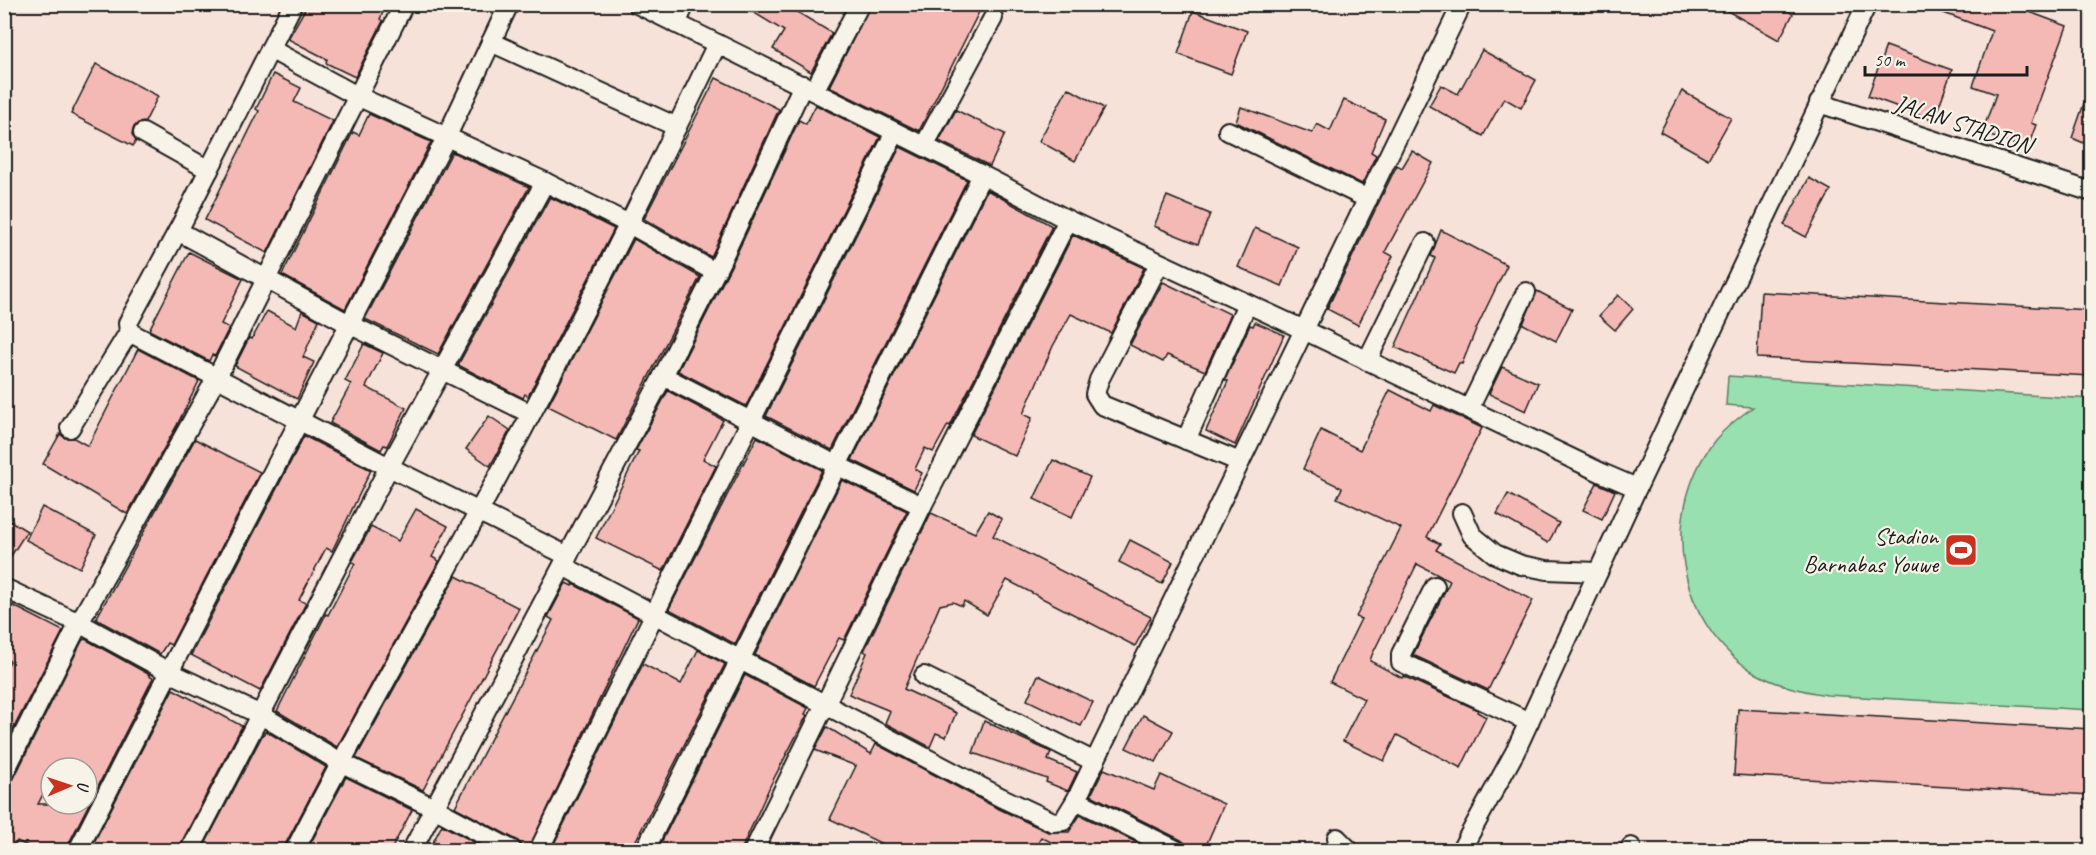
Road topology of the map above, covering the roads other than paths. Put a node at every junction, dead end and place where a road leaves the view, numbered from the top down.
1 (293, 4) edge
2 (404, 4) edge
3 (509, 4) edge
4 (637, 4) edge
5 (686, 4) edge
6 (860, 4) edge
7 (1462, 4) edge
8 (1867, 4) edge
9 (993, 18) dead end
10 (676, 24) junction
11 (491, 42) junction
12 (717, 44) junction
13 (270, 49) junction
14 (809, 88) junction
15 (357, 96) junction
16 (1819, 103) junction
17 (677, 127) junction
18 (1228, 131) dead end
19 (895, 132) junction
20 (143, 133) dead end
21 (446, 138) junction
22 (924, 146) junction
23 (209, 170) junction
24 (982, 175) junction
25 (545, 182) junction
26 (2091, 192) edge
27 (1368, 199) junction
28 (1068, 220) junction
29 (628, 224) junction
30 (178, 231) junction
31 (1425, 243) dead end
32 (1159, 264) junction
33 (715, 272) junction
34 (267, 280) junction
35 (1526, 292) dead end
36 (1247, 304) junction
37 (349, 324) junction
38 (1304, 330) junction
39 (129, 332) junction
40 (1367, 361) junction
41 (443, 371) junction
42 (663, 376) junction
43 (217, 377) junction
44 (1469, 409) junction
45 (531, 414) junction
46 (300, 420) junction
47 (751, 420) junction
48 (70, 428) dead end
49 (1186, 440) junction
50 (1240, 462) junction
51 (836, 465) junction
52 (389, 467) junction
53 (1637, 488) junction
54 (922, 506) junction
55 (479, 513) junction
56 (1462, 513) dead end
57 (565, 561) junction
58 (1598, 572) junction
59 (1436, 586) dead end
60 (4, 588) edge
61 (655, 613) junction
62 (79, 623) junction
63 (741, 659) junction
64 (169, 672) junction
65 (924, 676) dead end
66 (825, 706) junction
67 (261, 715) junction
68 (1528, 722) junction
69 (340, 762) junction
70 (1095, 762) junction
71 (4, 774) edge
72 (1076, 800) junction
73 (434, 808) junction
74 (78, 850) edge
75 (190, 850) edge
76 (295, 850) edge
77 (412, 850) edge
78 (512, 850) edge
79 (539, 850) edge
80 (645, 850) edge
81 (754, 850) edge
82 (1176, 850) edge
83 (1461, 850) edge

1 - 13 street
2 - 15 street
3 - 11 street
4 - 10 street
5 - 10 street
6 - 14 street
7 - 27 street
8 - 16 street
9 - 22 street
10 - 12 street
11 - 17 street
11 - 21 street
12 - 14 street
12 - 17 street
13 - 15 street
13 - 23 street
14 - 19 street
14 - 33 street
15 - 21 street
15 - 34 street
16 - 26 street, JALAN STADION
16 - 53 street
17 - 29 street
18 - 27 street
19 - 22 street
19 - 47 street
20 - 23 street
21 - 25 street
21 - 37 street
22 - 24 street
23 - 30 street
24 - 28 street
24 - 51 street
25 - 29 street
25 - 41 street
27 - 38 street
28 - 32 street
28 - 54 street
29 - 33 street
29 - 45 street
30 - 34 street
30 - 39 street
31 - 40 street
32 - 36 street
32 - 49 street
33 - 42 street
34 - 37 street
34 - 43 street
35 - 44 street
36 - 38 street
36 - 49 street
37 - 41 street
37 - 46 street
38 - 40 street
38 - 50 street
39 - 43 street
39 - 48 street
40 - 44 street
41 - 45 street
41 - 52 street
42 - 47 street
42 - 57 street
43 - 46 street
43 - 62 street
44 - 53 street
45 - 55 street
46 - 52 street
46 - 64 street
47 - 51 street
47 - 61 street
49 - 50 street
50 - 70 street
51 - 54 street
51 - 63 street
52 - 55 street
52 - 67 street
53 - 58 street
54 - 66 street
55 - 57 street
55 - 69 street
56 - 58 street
57 - 61 street
57 - 73 street
58 - 68 street
59 - 68 street
60 - 62 street
61 - 63 street
61 - 79 street
62 - 64 street
62 - 71 street
63 - 66 street
63 - 80 street
64 - 67 street
64 - 74 street
65 - 70 street
66 - 72 street
66 - 81 street
67 - 69 street
67 - 75 street
68 - 83 street
69 - 73 street
69 - 76 street
70 - 72 street
72 - 82 street
73 - 77 street
73 - 78 street

